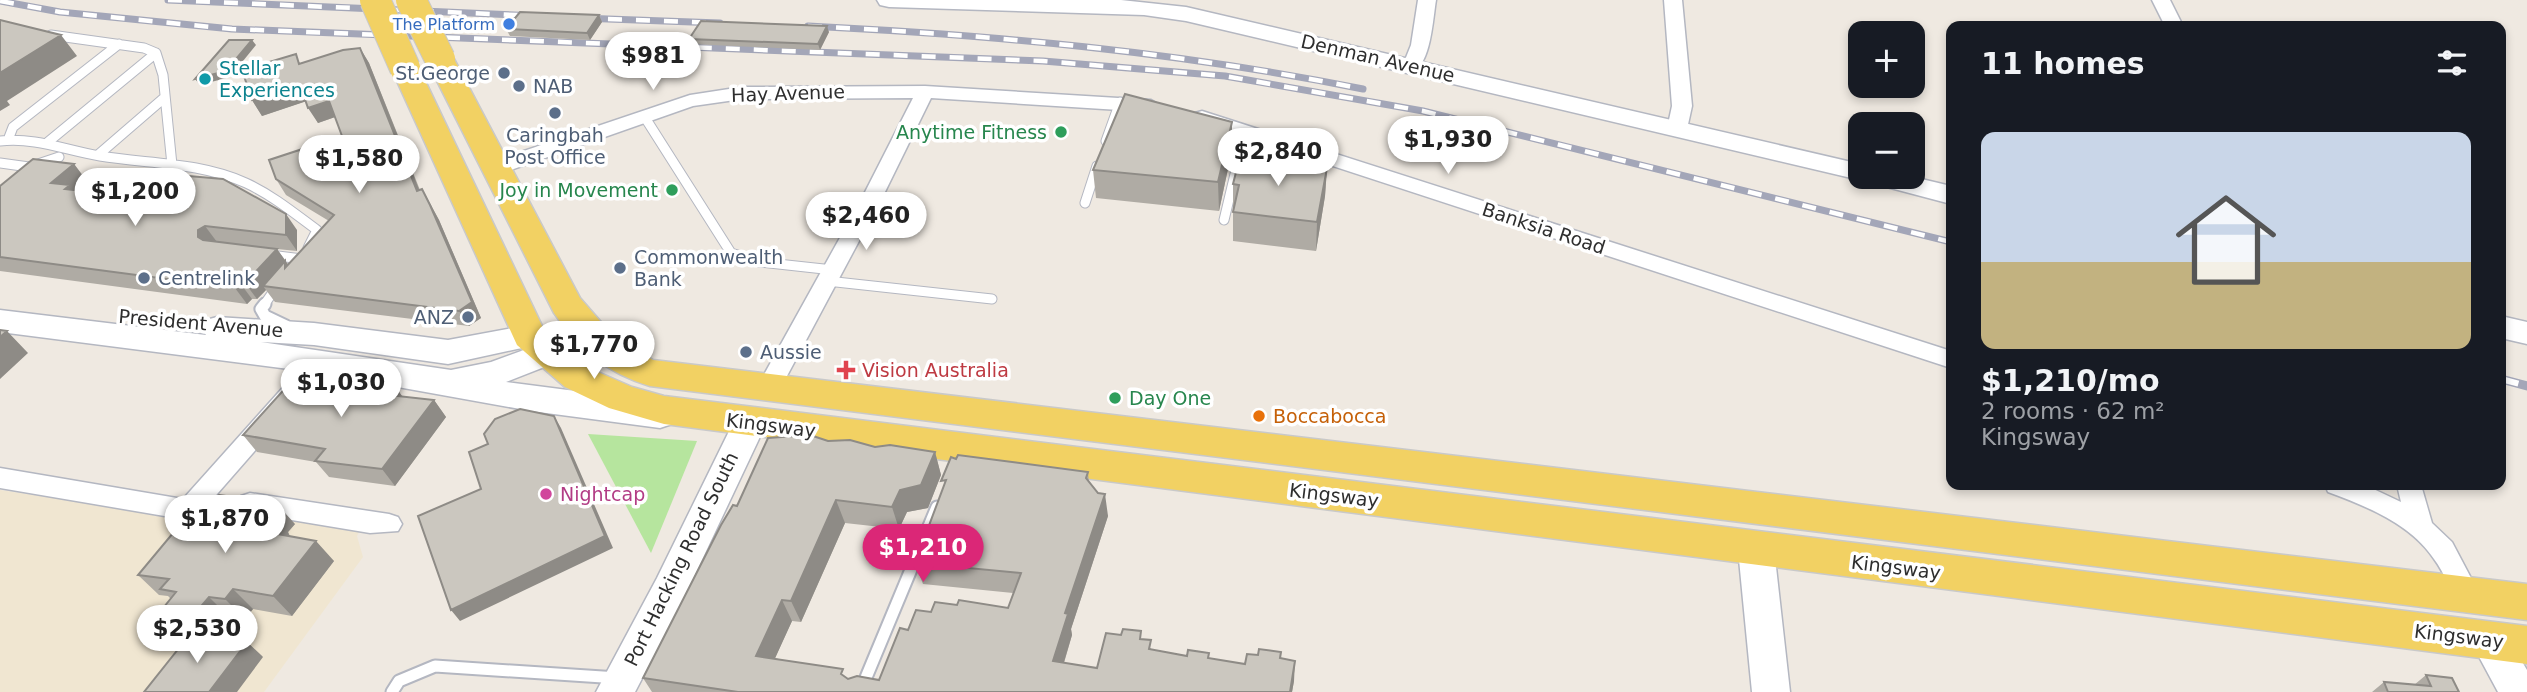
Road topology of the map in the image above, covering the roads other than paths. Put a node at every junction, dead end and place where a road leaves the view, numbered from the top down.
1 (375, 0) edge
2 (411, 0) edge
3 (888, 0) edge
4 (1427, 0) edge
5 (1673, 0) edge
6 (2161, 0) edge
7 (976, 1) edge
8 (1146, 4) edge
9 (2172, 21) edge
10 (47, 34) edge
11 (119, 44) junction
12 (156, 53) junction
13 (1412, 65) junction
14 (925, 92) junction
15 (164, 98) junction
16 (1120, 102) junction
17 (644, 116) junction
18 (1677, 129) junction
19 (1254, 135) junction
20 (4, 140) edge
21 (48, 142) junction
22 (98, 155) junction
23 (59, 157) dead end
24 (0, 163) edge
25 (172, 165) junction
26 (495, 167) junction
27 (1848, 170) edge
28 (457, 181) junction
29 (1925, 189) edge
30 (1946, 194) edge
31 (1085, 203) dead end
32 (1224, 220) dead end
33 (253, 253) edge
34 (302, 259) junction
35 (294, 268) edge
36 (830, 275) junction
37 (285, 278) edge
38 (992, 299) dead end
39 (0, 300) edge
40 (0, 321) edge
41 (2506, 328) edge
42 (298, 332) junction
43 (586, 333) junction
44 (2527, 333) edge
45 (341, 338) junction
46 (538, 345) junction
47 (1946, 358) edge
48 (320, 361) junction
49 (444, 381) junction
50 (768, 389) junction
51 (743, 422) junction
52 (0, 478) edge
53 (2351, 490) edge
54 (2410, 490) edge
55 (942, 494) edge
56 (202, 495) junction
57 (1750, 508) junction
58 (389, 524) dead end
59 (2421, 528) junction
60 (1756, 549) junction
61 (2468, 595) junction
62 (2527, 602) edge
63 (2508, 642) edge
64 (619, 685) edge
65 (392, 692) edge
66 (860, 692) edge
67 (1772, 692) edge
68 (2519, 692) edge

1 - 28 main road, Kingsway, bridge
2 - 26 main road, Kingsway, bridge
3 - 7 street, Denman Avenue
4 - 13 street
5 - 18 street
6 - 9 street
7 - 8 street, Denman Avenue
8 - 13 street, Denman Avenue
10 - 11 lane
11 - 12 lane
11 - 20 lane
12 - 15 lane
12 - 21 lane
13 - 18 street, Denman Avenue
14 - 16 street, Banksia Road
14 - 17 street, Hay Avenue
14 - 36 street
15 - 22 lane
15 - 25 lane
16 - 19 street, Banksia Road
16 - 31 lane
17 - 26 street, Hay Avenue
17 - 36 lane
18 - 27 street, Denman Avenue
19 - 32 lane
19 - 47 street, Banksia Road
20 - 21 lane
21 - 22 lane
22 - 25 lane
23 - 24 lane
25 - 34 lane
26 - 28 main road
26 - 43 main road, Kingsway
28 - 46 main road, Kingsway
29 - 30 street
33 - 34 lane
34 - 35 lane
36 - 38 lane
36 - 50 street
37 - 42 lane
39 - 42 street, President Avenue
40 - 48 street, President Avenue
41 - 44 street
42 - 45 street, President Avenue
43 - 46 main road, President Avenue
43 - 50 main road, Kingsway
45 - 46 street, President Avenue
45 - 48 street
46 - 49 street, President Avenue
46 - 51 main road, Kingsway
48 - 49 street, President Avenue
48 - 56 street
49 - 51 street, President Avenue
50 - 51 main road, Port Hacking Road South
50 - 57 main road, Kingsway
51 - 60 main road, Kingsway
51 - 64 street, Port Hacking Road South
52 - 56 street
53 - 59 street
54 - 59 street
55 - 66 lane
56 - 58 street
57 - 60 main road
57 - 61 main road, Kingsway
59 - 61 street
60 - 63 main road, Kingsway
60 - 67 street
61 - 62 main road, Kingsway
61 - 63 main road
63 - 68 street
64 - 65 lane

